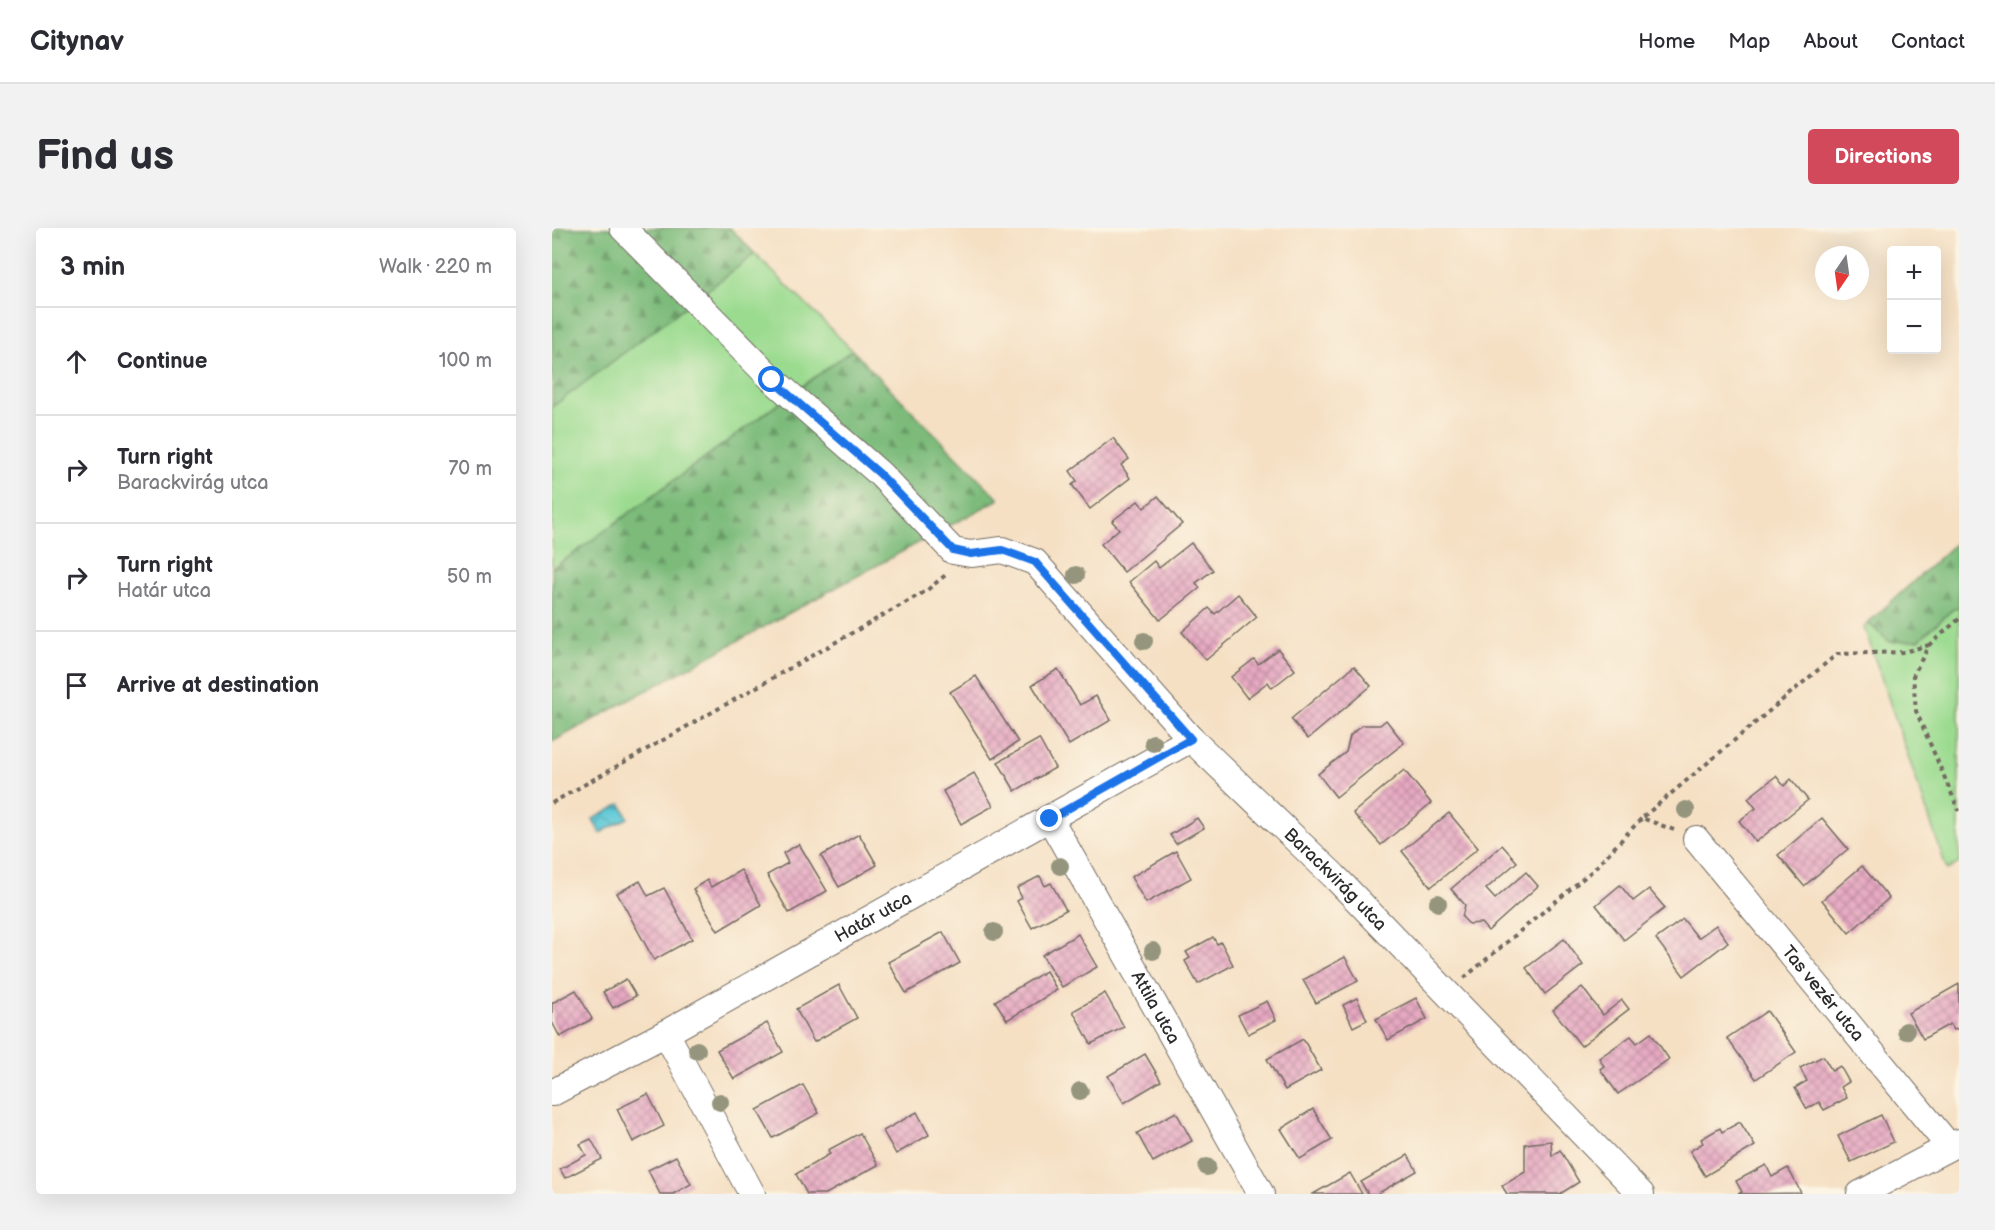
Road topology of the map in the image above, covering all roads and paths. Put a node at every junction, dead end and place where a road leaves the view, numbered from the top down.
1 (623, 228) edge
2 (971, 554) junction
3 (1959, 619) edge
4 (1929, 645) junction
5 (1191, 739) junction
6 (552, 803) edge
7 (1959, 811) edge
8 (1642, 818) junction
9 (1050, 819) junction
10 (1696, 839) joint
11 (1446, 993) junction
12 (666, 1033) junction
13 (552, 1094) edge
14 (1954, 1144) edge
15 (752, 1194) edge
16 (1261, 1194) edge
17 (1641, 1194) edge
18 (1860, 1194) edge

1 - 2 street
2 - 5 street, Barackvirág utca
2 - 6 path
3 - 4 path
4 - 7 path
4 - 8 path
5 - 9 street, Határ utca
5 - 11 street, Barackvirág utca
8 - 10 path
8 - 11 path
9 - 12 street, Határ utca
9 - 16 street, Attila utca
10 - 14 street, Tas vezér utca
11 - 17 street, Barackvirág utca
12 - 13 street, Határ utca
12 - 15 street
14 - 18 street

